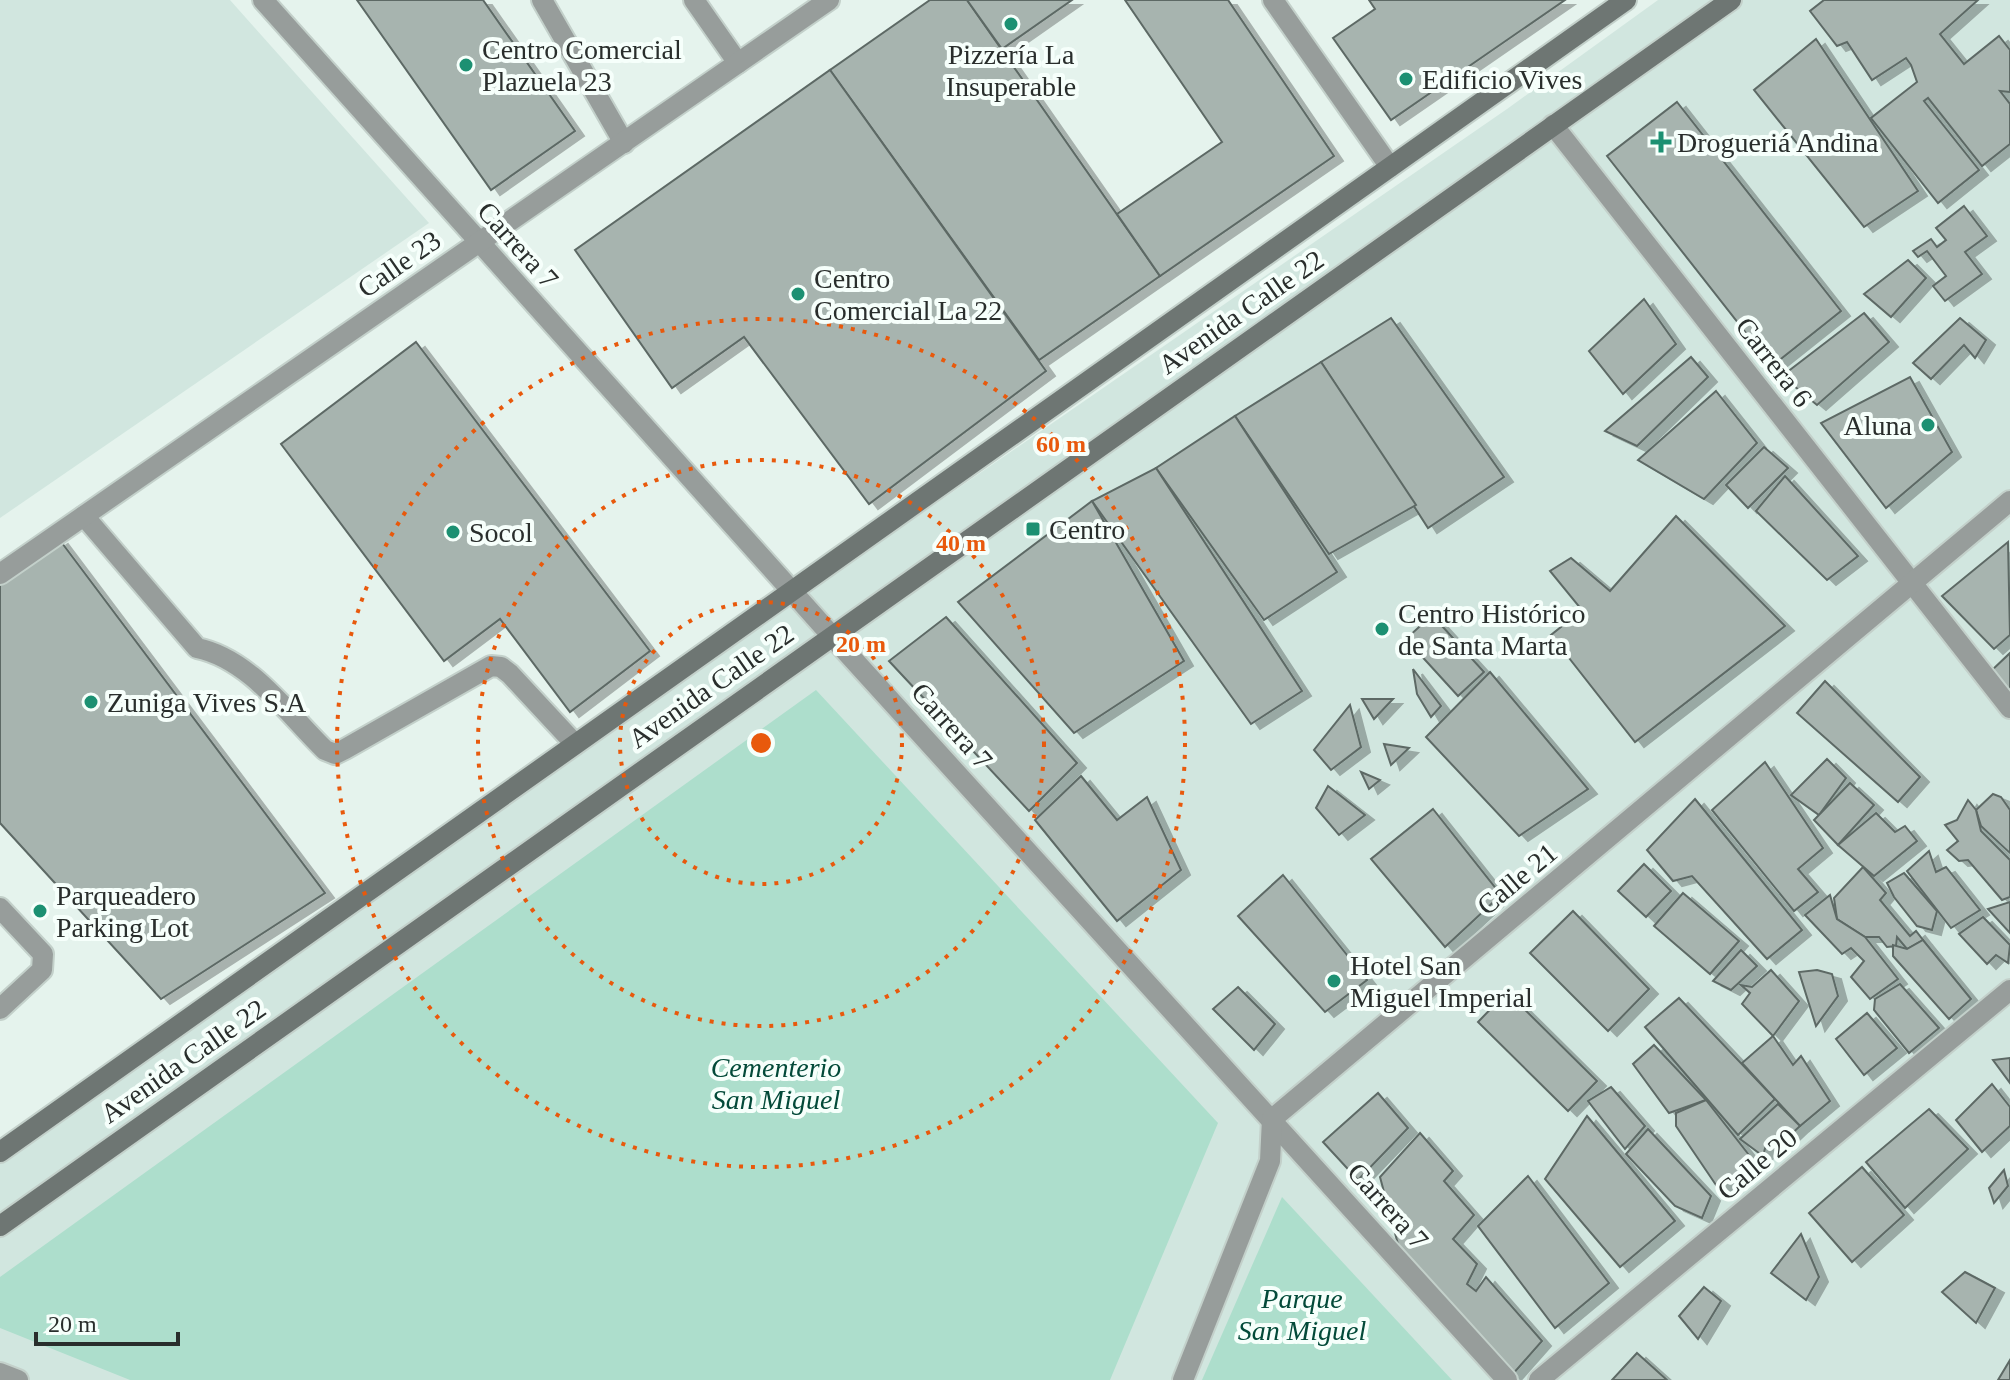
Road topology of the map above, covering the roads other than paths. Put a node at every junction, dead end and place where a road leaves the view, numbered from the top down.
1 (263, 0) edge
2 (542, 0) edge
3 (694, 0) edge
4 (829, 0) edge
5 (1273, 0) edge
6 (1626, 0) edge
7 (1731, 0) edge
8 (738, 63) junction
9 (1553, 125) junction
10 (624, 143) junction
11 (1390, 167) junction
12 (478, 243) junction
13 (2010, 501) edge
14 (84, 516) junction
15 (0, 574) edge
16 (1912, 586) junction
17 (792, 590) junction
18 (831, 635) junction
19 (2010, 708) edge
20 (575, 744) junction
21 (0, 908) edge
22 (2010, 990) edge
23 (0, 1009) edge
24 (1272, 1119) junction
25 (0, 1152) edge
26 (0, 1226) edge
27 (0, 1373) edge
28 (18, 1380) edge
29 (1183, 1380) edge
30 (1507, 1380) edge
31 (1539, 1380) edge

1 - 12 street, Carrera 7
2 - 10 street
3 - 8 street
4 - 8 street, Calle 23
5 - 11 street
6 - 11 main road, Avenida Calle 22
7 - 9 main road, Avenida Calle 22
8 - 10 street, Calle 23
9 - 16 street, Carrera 6
9 - 18 main road, Avenida Calle 22
10 - 12 street, Calle 23
11 - 17 main road, Avenida Calle 22
12 - 14 street, Calle 23
12 - 17 street, Carrera 7
13 - 16 street, Calle 21
14 - 15 street, Calle 23
14 - 20 street
16 - 19 street, Carrera 6
16 - 24 street, Calle 21
17 - 18 street, Carrera 7
17 - 20 main road, Avenida Calle 22
18 - 24 street, Carrera 7
18 - 26 main road, Avenida Calle 22
20 - 25 main road, Avenida Calle 22
21 - 23 street
22 - 31 street, Calle 20
24 - 29 street
24 - 30 street, Carrera 7
27 - 28 street

